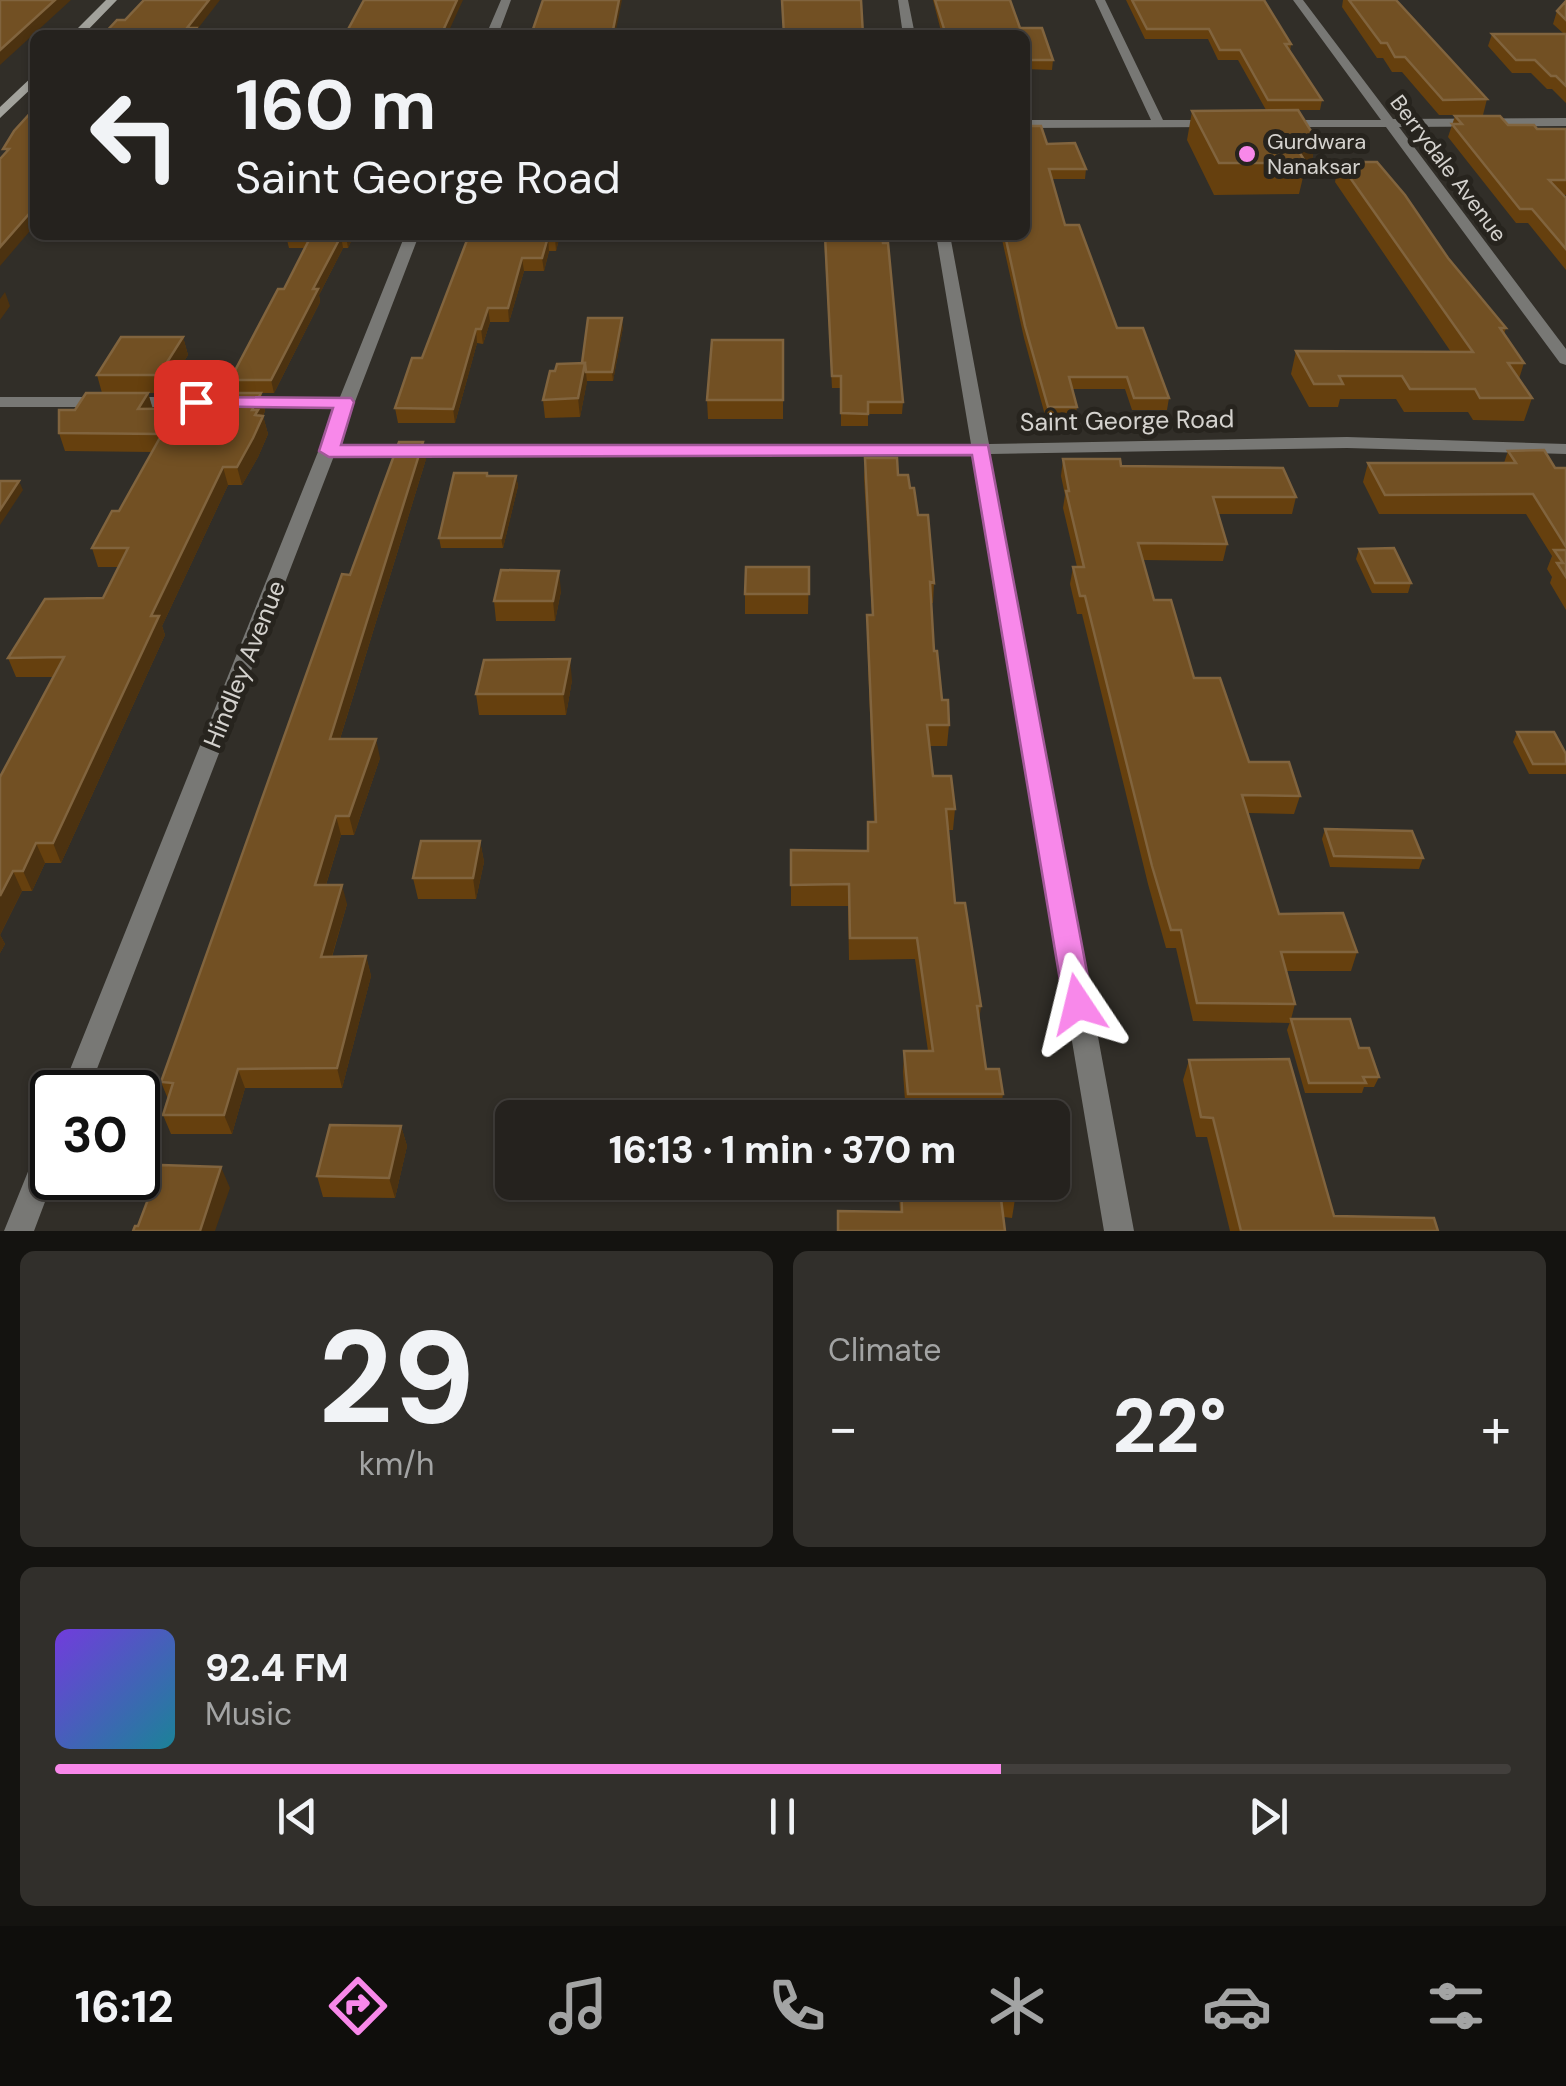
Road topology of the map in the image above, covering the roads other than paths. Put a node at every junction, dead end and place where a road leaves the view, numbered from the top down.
1 (112, 0) edge
2 (506, 0) edge
3 (903, 0) edge
4 (1100, 0) edge
5 (1298, 0) edge
6 (83, 30) edge
7 (494, 30) edge
8 (907, 30) edge
9 (30, 83) edge
10 (0, 114) edge
11 (1566, 122) edge
12 (1390, 123) junction
13 (1030, 124) edge
14 (1159, 124) junction
15 (1236, 124) edge
16 (1274, 124) edge
17 (410, 240) edge
18 (944, 240) edge
19 (1566, 360) edge
20 (0, 402) edge
21 (344, 402) junction
22 (980, 449) junction
23 (1566, 449) edge
24 (329, 451) junction
25 (83, 1070) edge
26 (31, 1200) edge
27 (19, 1231) edge
28 (1119, 1231) edge

1 - 6 street
2 - 7 street
3 - 8 street
4 - 14 street
5 - 12 street, Berrydale Avenue
9 - 10 street
11 - 12 street
12 - 16 street
12 - 19 street, Berrydale Avenue
13 - 14 street
14 - 15 street
17 - 21 street, Hindley Avenue
18 - 22 street
20 - 21 street
21 - 24 street, Hindley Avenue
22 - 23 street, Saint George Road
22 - 24 street, Saint George Road
22 - 28 street
24 - 25 street, Hindley Avenue
26 - 27 street

